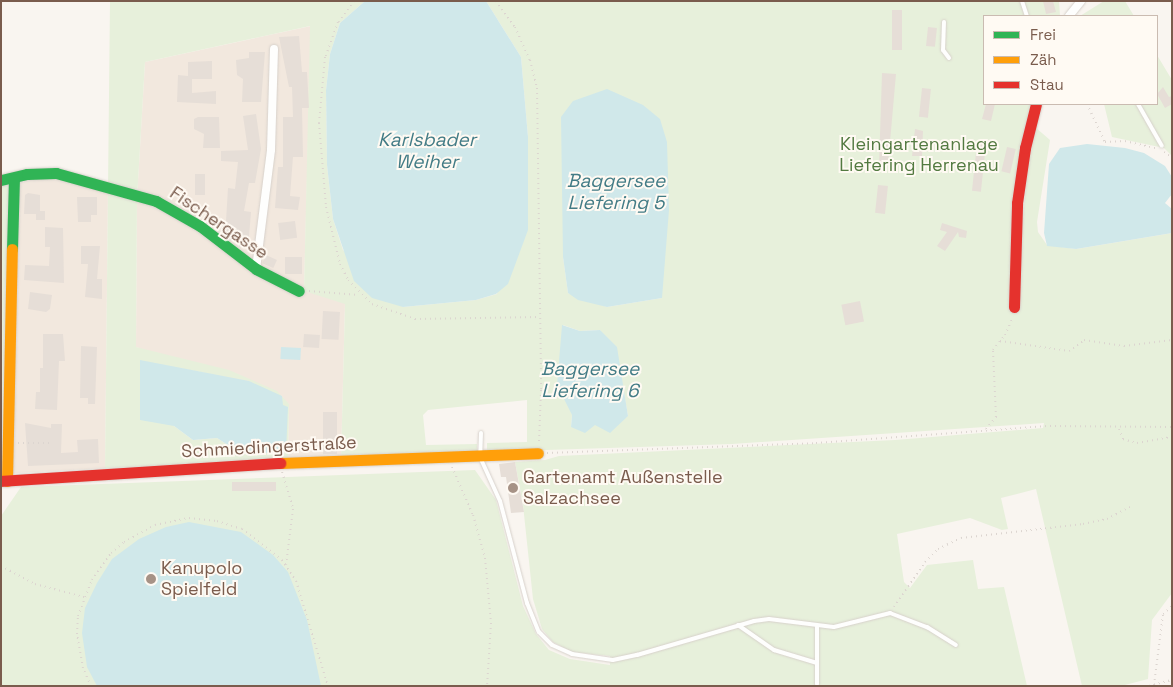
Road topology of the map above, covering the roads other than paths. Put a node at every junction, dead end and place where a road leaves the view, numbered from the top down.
1 (1022, 1) edge
2 (1081, 1) edge
3 (1027, 15) edge
4 (1071, 15) edge
5 (944, 22) dead end
6 (274, 49) dead end
7 (949, 58) dead end
8 (1036, 105) edge
9 (1139, 105) edge
10 (1162, 146) dead end
11 (14, 179) junction
12 (1, 180) edge
13 (256, 269) junction
14 (299, 290) road end
15 (1014, 307) dead end
16 (481, 433) dead end
17 (538, 453) road end
18 (480, 456) junction
19 (4, 481) edge
20 (738, 625) junction
21 (816, 627) junction
22 (956, 645) dead end
23 (817, 663) junction
24 (817, 684) dead end

1 - 3 lane
2 - 4 street
5 - 7 lane
6 - 13 street
8 - 15 street
9 - 10 lane
11 - 12 street, Fischergasse
11 - 13 street, Fischergasse
11 - 19 street
13 - 14 street, Fischergasse
16 - 18 lane
17 - 18 street, Schmiedingerstraße
18 - 19 street, Schmiedingerstraße
18 - 20 lane
20 - 21 lane
20 - 23 lane
21 - 22 lane
21 - 23 lane
23 - 24 lane

